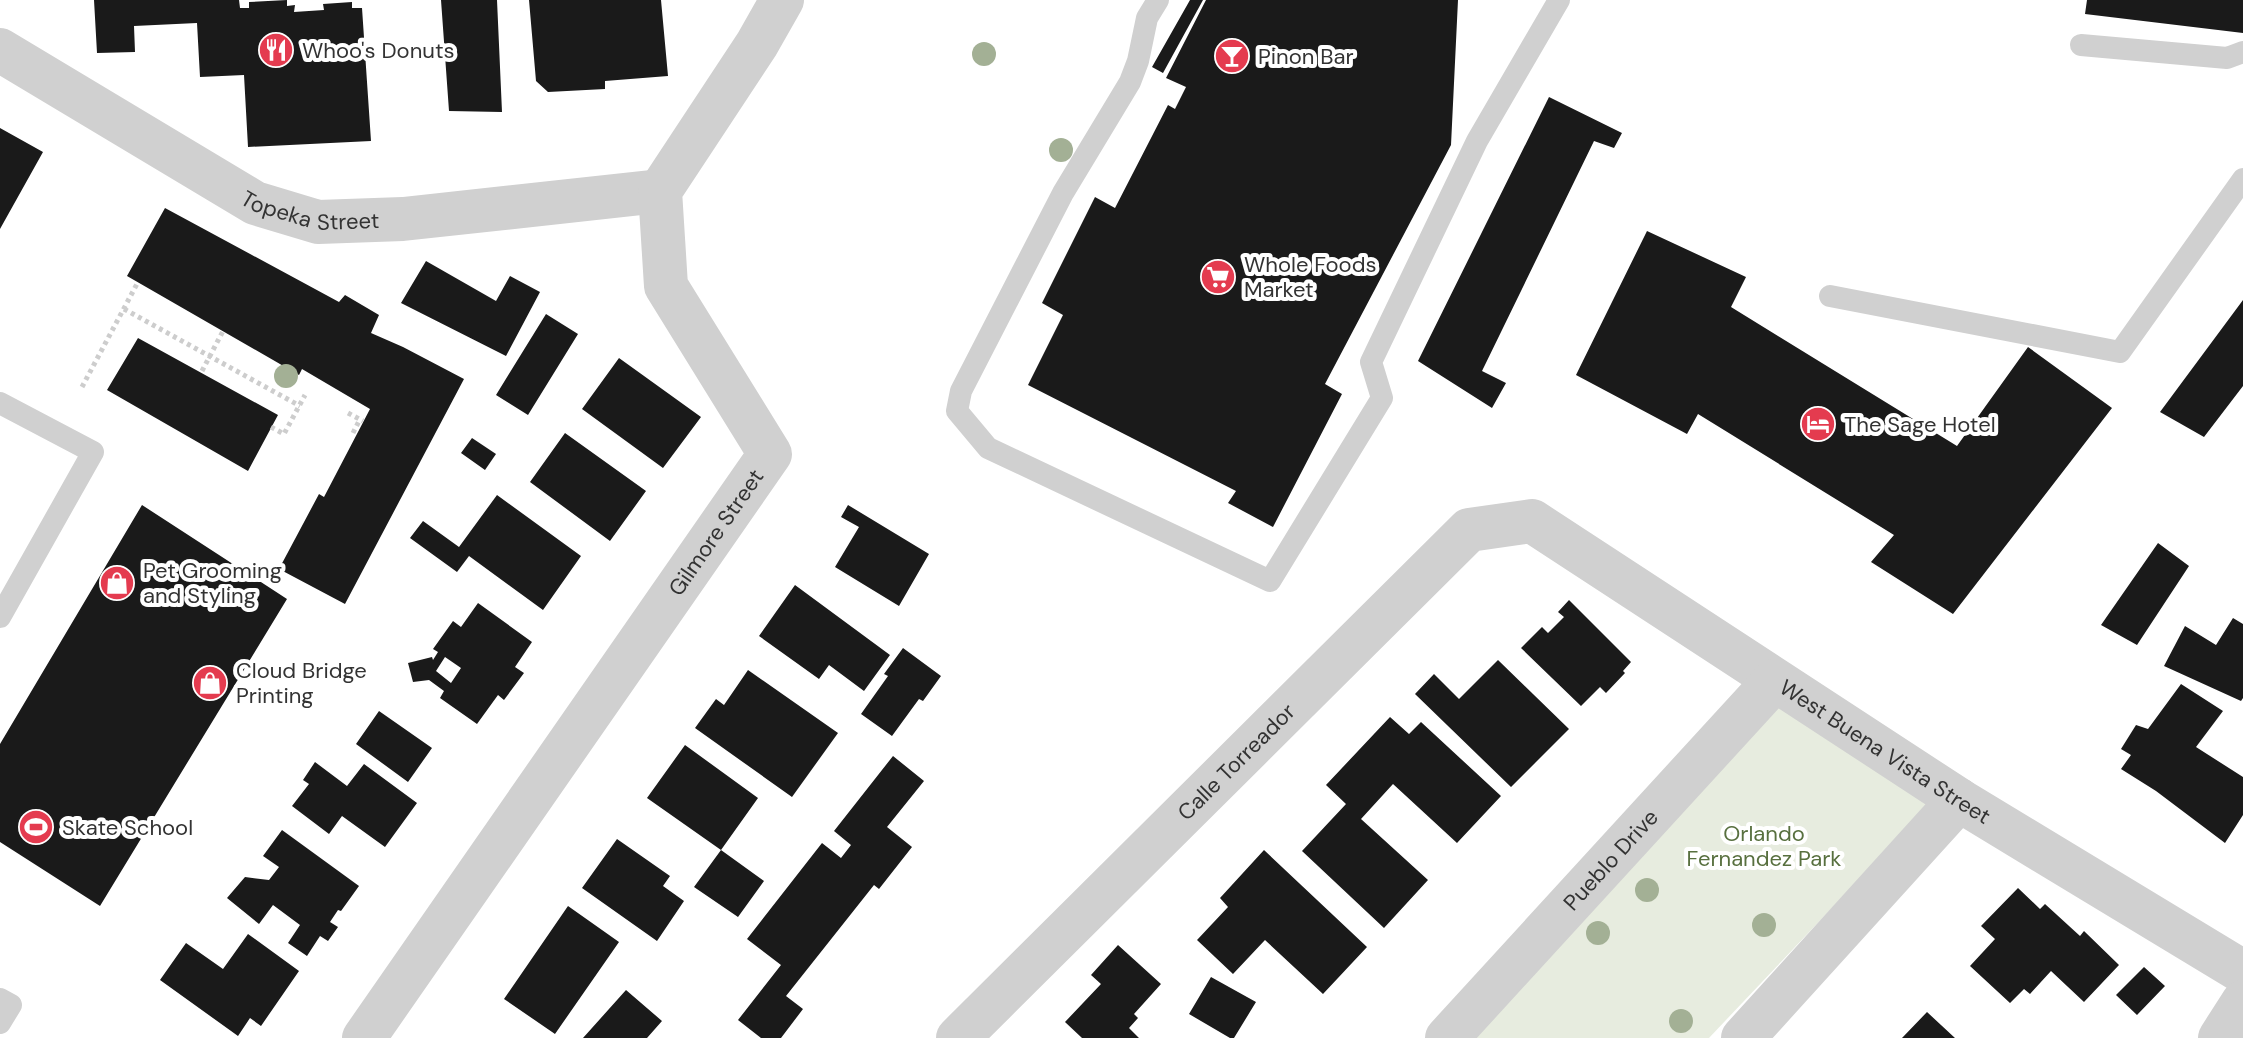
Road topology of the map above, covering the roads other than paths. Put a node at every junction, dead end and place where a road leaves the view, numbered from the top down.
1 (782, 0) edge
2 (1559, 0) edge
3 (1149, 6) edge
4 (2081, 45) dead end
5 (0, 50) edge
6 (2243, 52) edge
7 (2243, 179) edge
8 (660, 191) junction
9 (1830, 296) dead end
10 (0, 403) edge
11 (1532, 521) joint
12 (0, 617) edge
13 (1774, 681) junction
14 (1959, 800) junction
15 (2243, 972) edge
16 (0, 999) edge
17 (2243, 1002) edge
18 (0, 1023) edge
19 (364, 1038) edge
20 (958, 1038) edge
21 (1447, 1038) edge
22 (1743, 1038) edge
23 (2220, 1038) edge

1 - 8 street
2 - 3 lane
4 - 6 lane
5 - 8 street, Topeka Street
7 - 9 lane
8 - 19 street, Gilmore Street
10 - 12 lane
11 - 13 street, West Buena Vista Street
11 - 20 street, Calle Torreador
13 - 14 street, West Buena Vista Street
13 - 21 street, Pueblo Drive
14 - 15 street, West Buena Vista Street
14 - 22 street
16 - 18 lane
17 - 23 street

